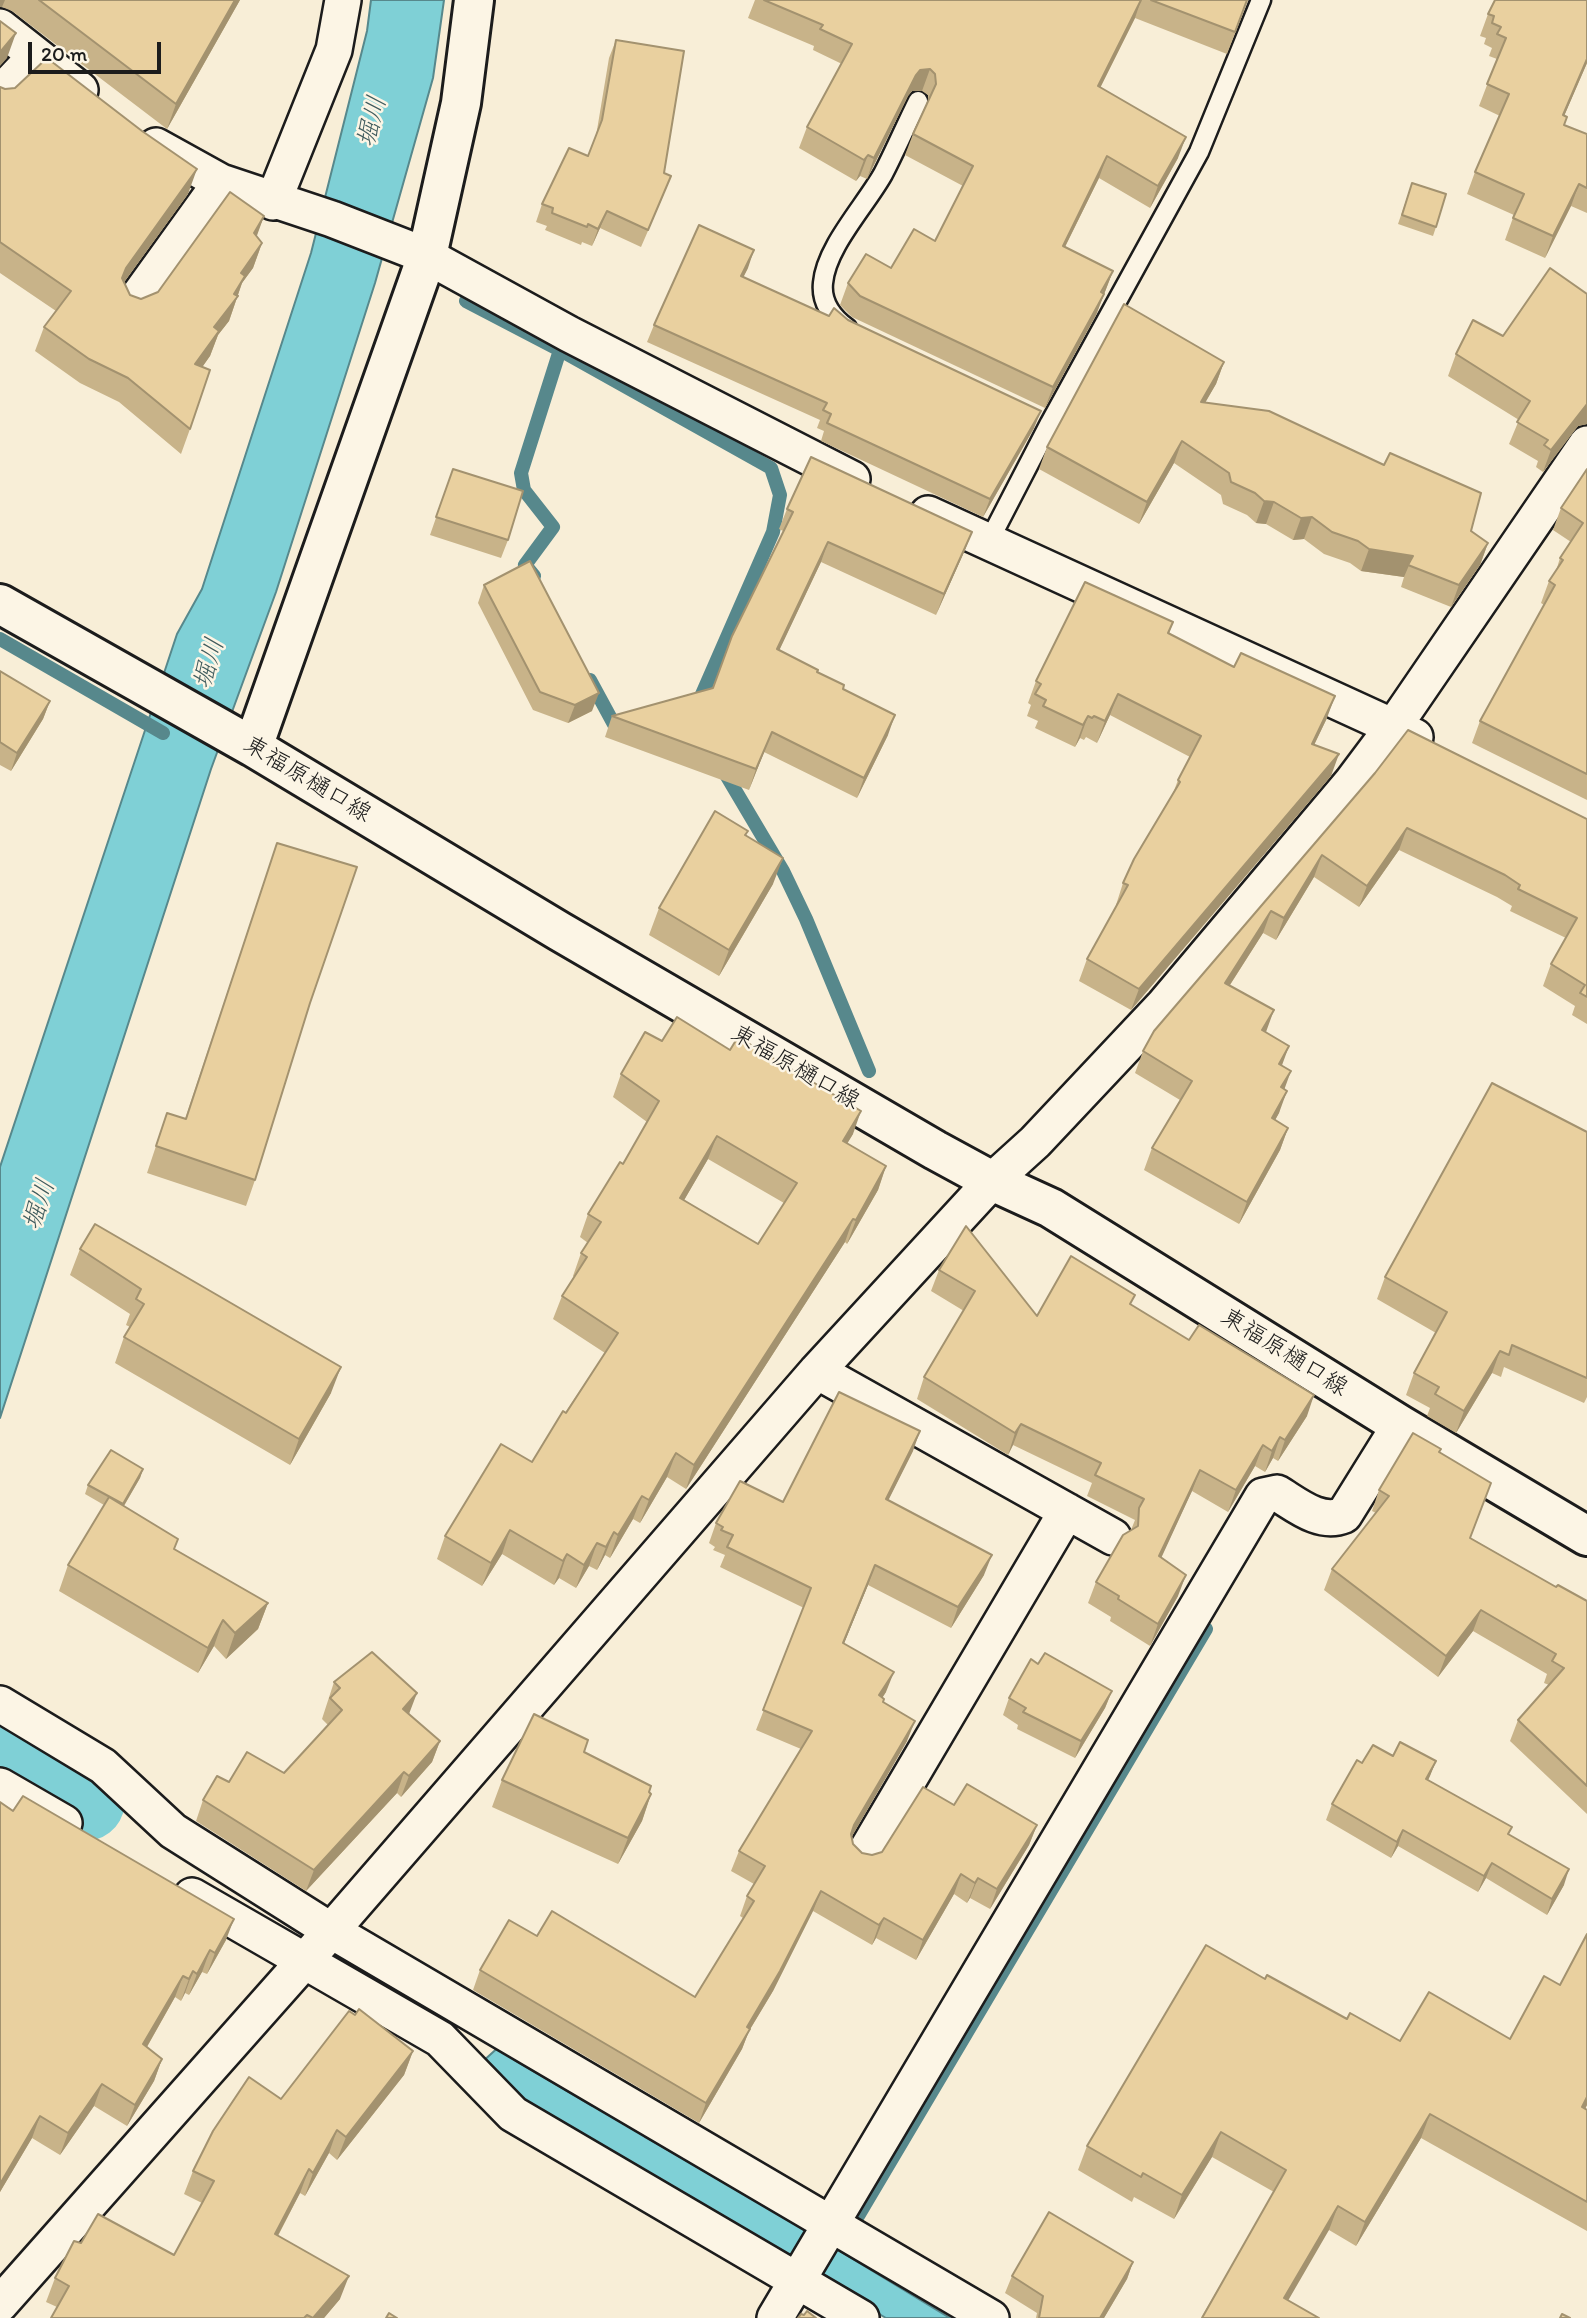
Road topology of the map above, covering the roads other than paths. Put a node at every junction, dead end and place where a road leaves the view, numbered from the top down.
1 (343, 0) edge
2 (474, 0) edge
3 (1261, 0) edge
4 (0, 27) edge
5 (35, 57) junction
6 (0, 94) edge
7 (918, 101) edge
8 (101, 107) edge
9 (134, 132) edge
10 (221, 182) junction
11 (279, 204) junction
12 (427, 256) junction
13 (133, 304) edge
14 (858, 333) edge
15 (1587, 443) edge
16 (989, 541) junction
17 (0, 604) edge
18 (1394, 726) junction
19 (244, 742) junction
20 (1442, 751) edge
21 (992, 1181) junction
22 (817, 1371) junction
23 (1400, 1425) junction
24 (1067, 1511) junction
25 (1587, 1536) edge
26 (1113, 1537) dead end
27 (0, 1704) edge
28 (4, 1796) edge
29 (95, 1840) edge
30 (864, 1854) edge
31 (167, 1882) edge
32 (331, 1931) junction
33 (305, 1961) junction
34 (827, 2230) junction
35 (799, 2277) junction
36 (0, 2304) edge
37 (775, 2318) edge
38 (861, 2318) edge
39 (991, 2318) edge

1 - 11 street
2 - 12 main road
3 - 16 lane
4 - 5 street
5 - 6 street
5 - 8 street
7 - 14 lane
9 - 10 street
10 - 11 street
10 - 13 street
11 - 12 street
12 - 16 street
12 - 19 main road
15 - 18 street
16 - 18 street
17 - 19 main road, 東福原樋口線
18 - 20 street
18 - 21 street
19 - 21 main road, 東福原樋口線
21 - 22 street
21 - 23 main road, 東福原樋口線
22 - 24 street
22 - 32 street
23 - 25 main road, 東福原樋口線
23 - 34 street
24 - 26 street
24 - 30 street
27 - 32 street
28 - 29 street
31 - 33 street
32 - 33 street
32 - 34 street
33 - 35 street
33 - 36 street
34 - 35 street
34 - 39 street
35 - 37 street
35 - 38 street

